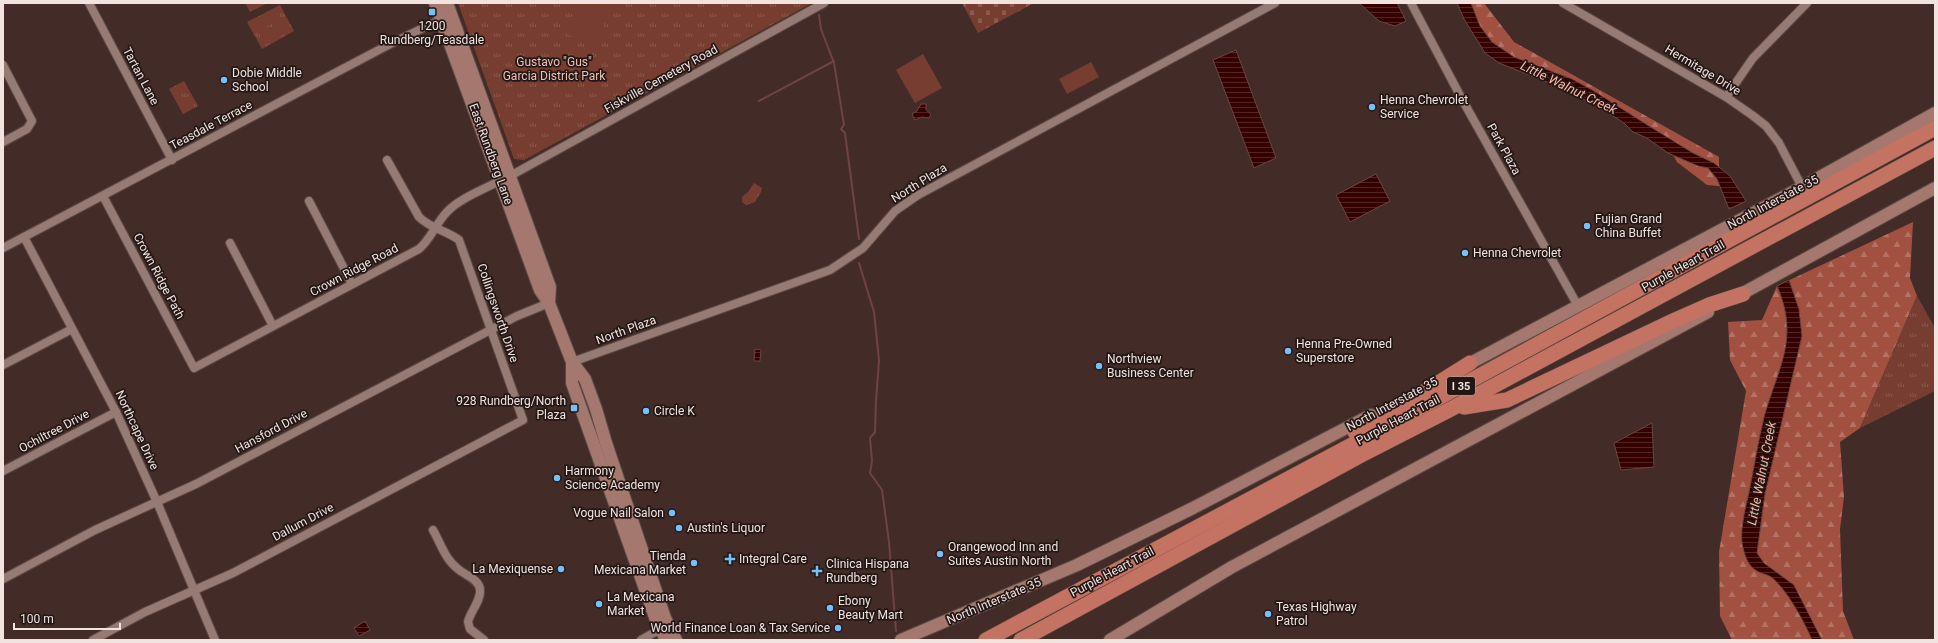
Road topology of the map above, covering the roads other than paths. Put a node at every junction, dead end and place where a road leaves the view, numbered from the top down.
1 (89, 3) edge
2 (435, 3) edge
3 (447, 3) edge
4 (824, 3) edge
5 (1275, 3) edge
6 (1411, 3) edge
7 (1563, 3) edge
8 (1807, 3) edge
9 (447, 17) junction
10 (3, 65) edge
11 (1726, 97) junction
12 (1935, 113) edge
13 (1935, 128) edge
14 (3, 142) edge
15 (1935, 148) edge
16 (172, 160) junction
17 (388, 160) dead end
18 (506, 179) junction
19 (1802, 187) junction
20 (1935, 188) edge
21 (103, 196) junction
22 (309, 202) dead end
23 (435, 229) junction
24 (24, 237) junction
25 (230, 243) dead end
26 (3, 248) edge
27 (352, 284) junction
28 (1743, 294) junction
29 (549, 303) junction
30 (1578, 306) junction
31 (273, 326) junction
32 (72, 329) junction
33 (491, 329) junction
34 (572, 362) junction
35 (1470, 363) junction
36 (3, 365) edge
37 (194, 368) joint
38 (1451, 409) junction
39 (116, 412) junction
40 (523, 420) joint
41 (3, 471) edge
42 (157, 502) junction
43 (1204, 523) junction
44 (433, 530) dead end
45 (3, 579) edge
46 (194, 591) junction
47 (665, 632) edge
48 (93, 640) edge
49 (215, 640) edge
50 (484, 640) edge
51 (641, 640) edge
52 (676, 640) edge
53 (901, 640) edge
54 (986, 640) edge
55 (1021, 640) edge
56 (1110, 640) edge

1 - 16 street, Tartan Lane
2 - 9 main road, East Rundberg Lane
3 - 9 main road, East Rundberg Lane
4 - 18 street, Fiskville Cemetery Road
5 - 34 street, North Plaza
6 - 30 street, Park Plaza
7 - 11 street, Hermitage Drive
8 - 11 street
9 - 16 street, Teasdale Terrace
9 - 18 main road, East Rundberg Lane
10 - 14 street
11 - 19 street, Hermitage Drive
12 - 19 main road, North Interstate 35
13 - 43 highway, Purple Heart Trail / I 35
15 - 38 highway, Purple Heart Trail / I 35
16 - 21 street, Teasdale Terrace
17 - 23 street, Collingsworth Drive
18 - 23 street, Crown Ridge Road
18 - 29 main road, East Rundberg Lane
19 - 30 main road, North Interstate 35
20 - 28 main road
21 - 24 street, Teasdale Terrace
21 - 37 street, Crown Ridge Path
22 - 27 street
23 - 27 street, Crown Ridge Road
23 - 33 street, Collingsworth Drive
24 - 26 street, Teasdale Terrace
24 - 32 street, Northcape Drive
25 - 31 street
27 - 31 street, Crown Ridge Road
28 - 38 highway
28 - 56 main road
29 - 33 street, Hansford Drive
29 - 34 main road, East Rundberg Lane
30 - 35 main road, North Interstate 35
31 - 37 street, Crown Ridge Road
32 - 36 street
32 - 39 street, Northcape Drive
33 - 40 street, Collingsworth Drive
33 - 42 street, Hansford Drive
34 - 47 main road, East Rundberg Lane
35 - 43 highway
35 - 53 main road, North Interstate 35
38 - 55 highway, Purple Heart Trail / I 35
39 - 41 street, Ochiltree Drive
39 - 42 street, Northcape Drive
40 - 46 street, Dallum Drive
42 - 45 street, Hansford Drive
42 - 46 street, Northcape Drive
43 - 54 highway, Purple Heart Trail / I 35
44 - 50 street
46 - 48 street, Dallum Drive
46 - 49 street, Northcape Drive
47 - 51 street
47 - 52 main road, East Rundberg Lane

